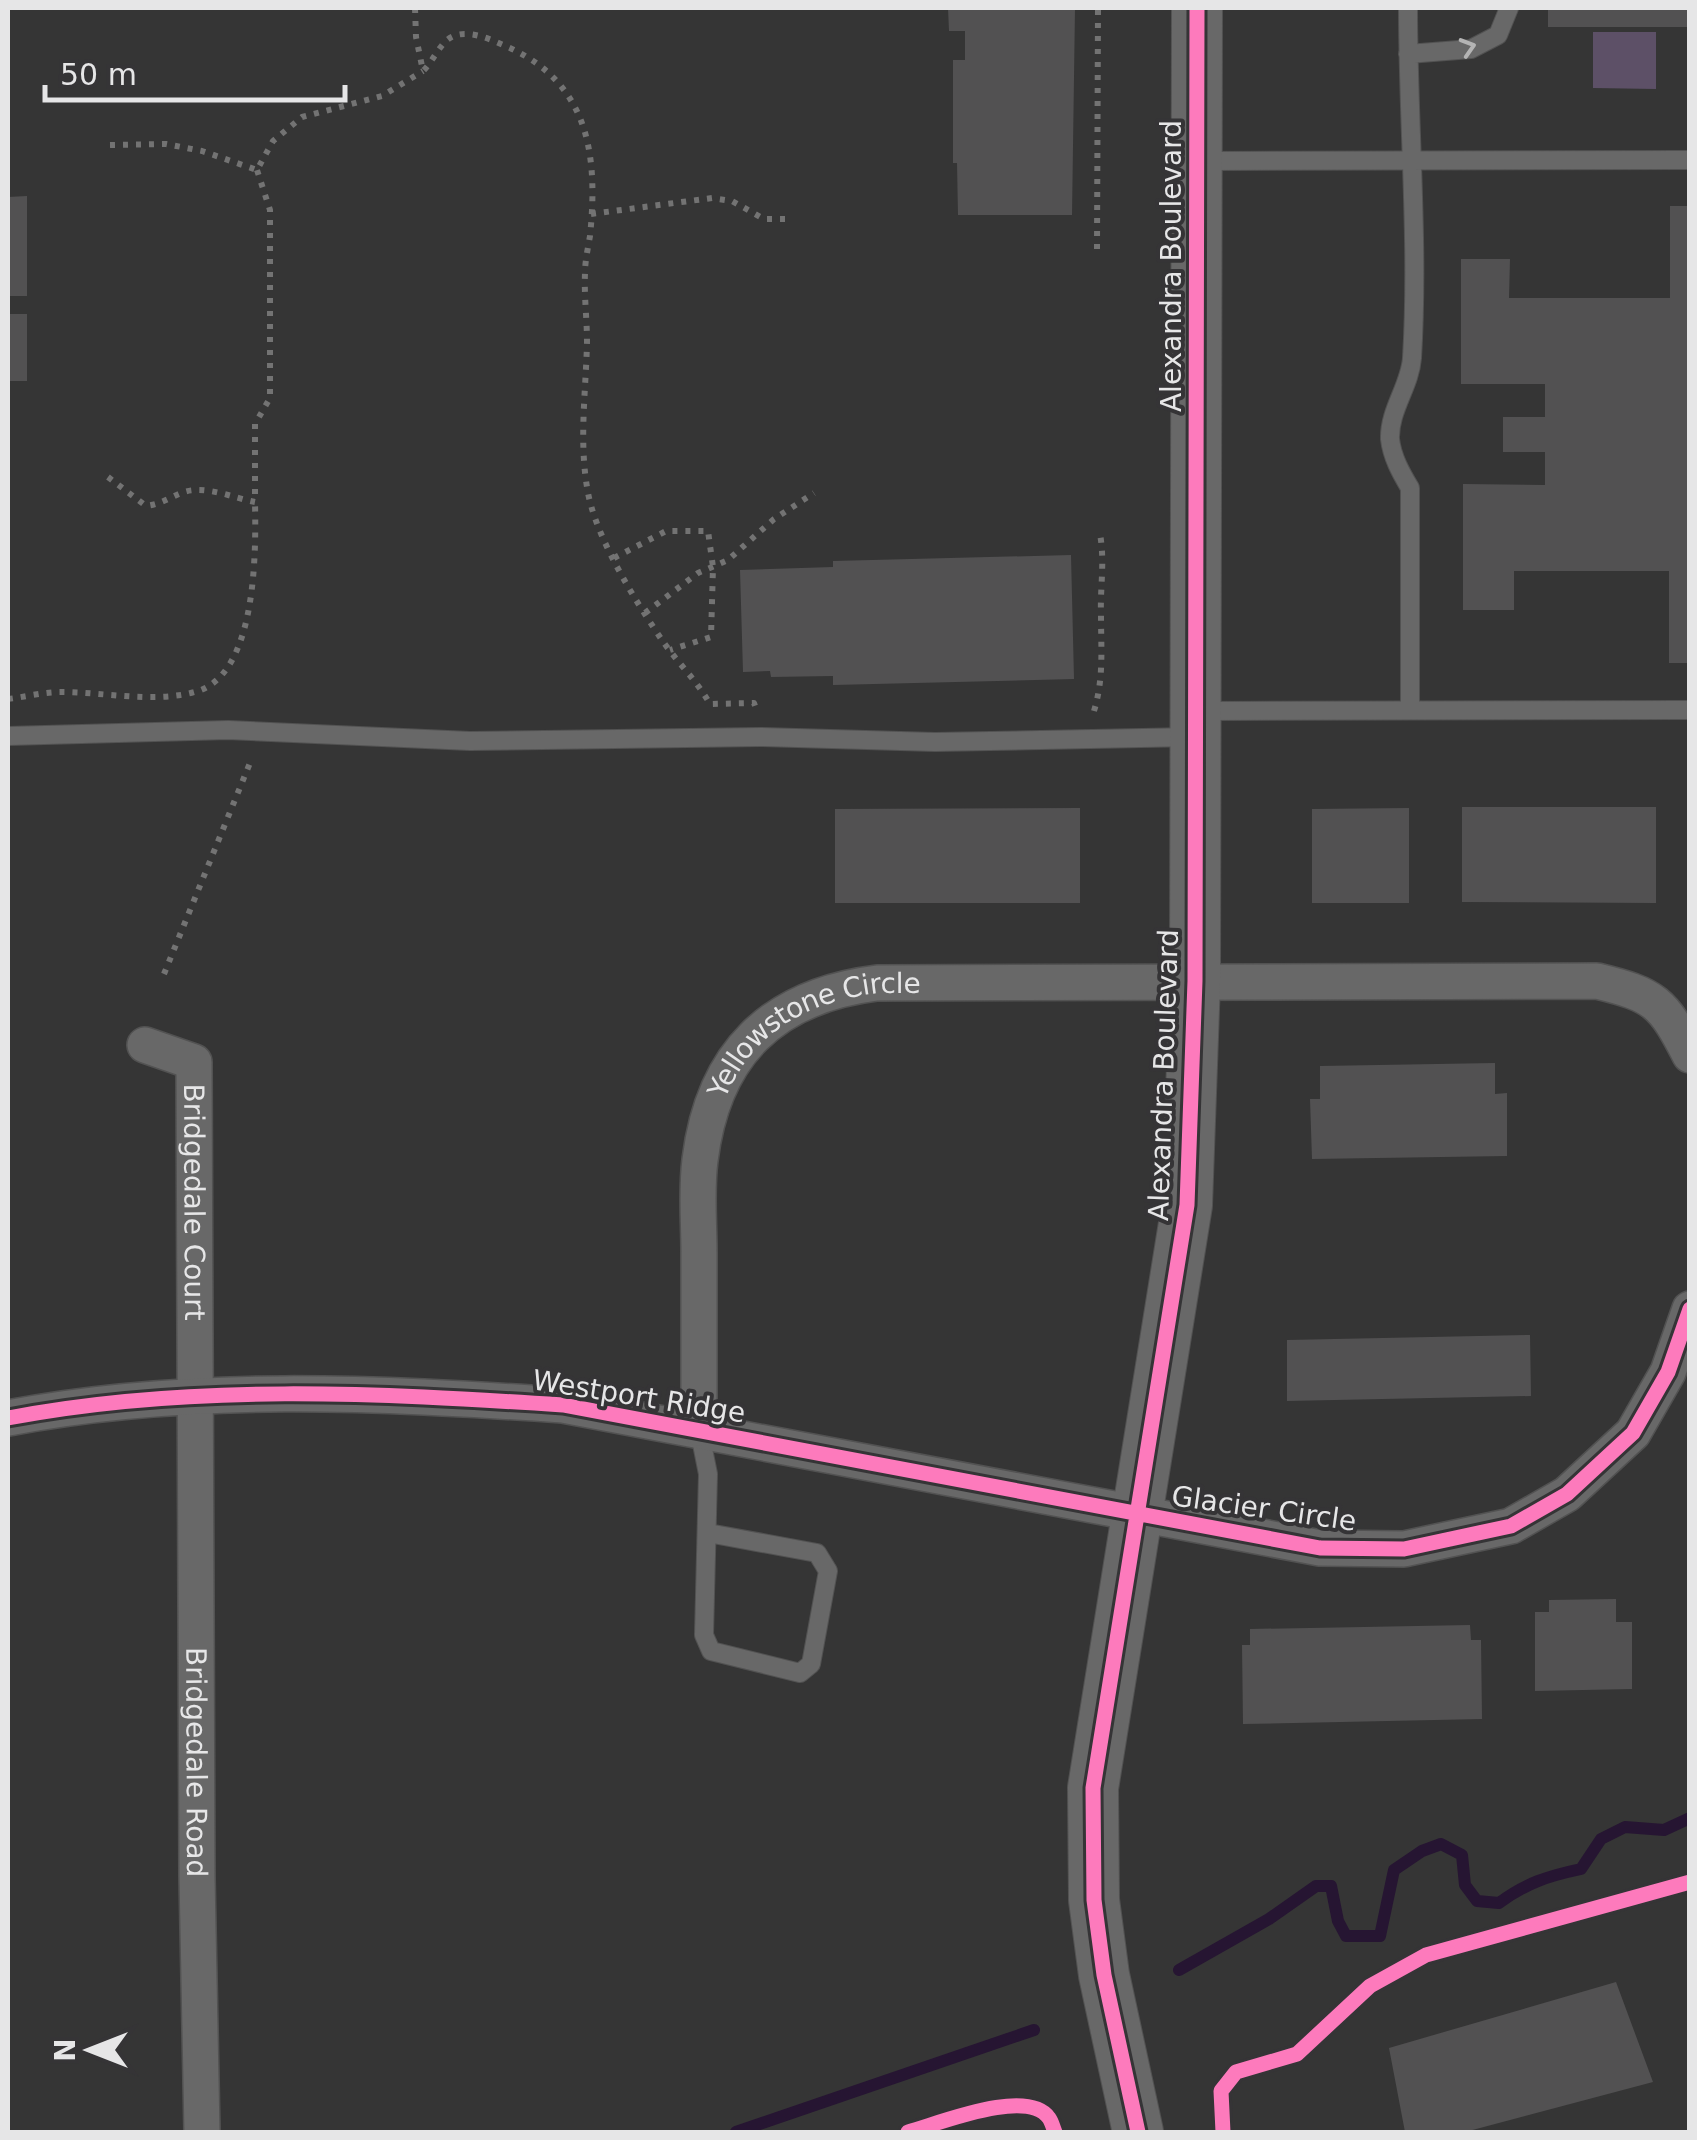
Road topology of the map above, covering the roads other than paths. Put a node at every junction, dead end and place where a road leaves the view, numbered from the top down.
1 (1197, 8) edge
2 (1408, 8) edge
3 (1509, 8) edge
4 (1408, 54) junction
5 (1412, 160) junction
6 (1690, 160) edge
7 (1196, 161) junction
8 (1410, 710) junction
9 (1690, 710) edge
10 (1194, 724) junction
11 (8, 736) edge
12 (1194, 981) junction
13 (145, 1045) dead end
14 (1690, 1055) edge
15 (1690, 1309) edge
16 (198, 1394) junction
17 (8, 1418) edge
18 (699, 1428) junction
19 (1136, 1514) junction
20 (708, 1533) junction
21 (202, 2132) edge
22 (1138, 2132) edge

1 - 7 street, Alexandra Boulevard
2 - 4 lane
4 -> 3 lane
4 - 5 lane
5 - 6 lane
5 - 7 lane
5 - 8 lane
7 - 10 street, Alexandra Boulevard
8 - 9 lane
8 - 10 lane
10 - 11 lane
10 - 12 street, Alexandra Boulevard
12 - 14 street
12 - 18 street, Yellowstone Circle
12 - 19 street, Alexandra Boulevard
13 - 16 street, Bridgedale Court
15 - 19 street, Glacier Circle
16 - 17 street, Westport Ridge
16 - 18 street, Westport Ridge
16 - 21 street, Bridgedale Road
18 - 19 street, Westport Ridge
18 - 20 lane
19 - 22 street, Alexandra Boulevard
20 - 20 lane

